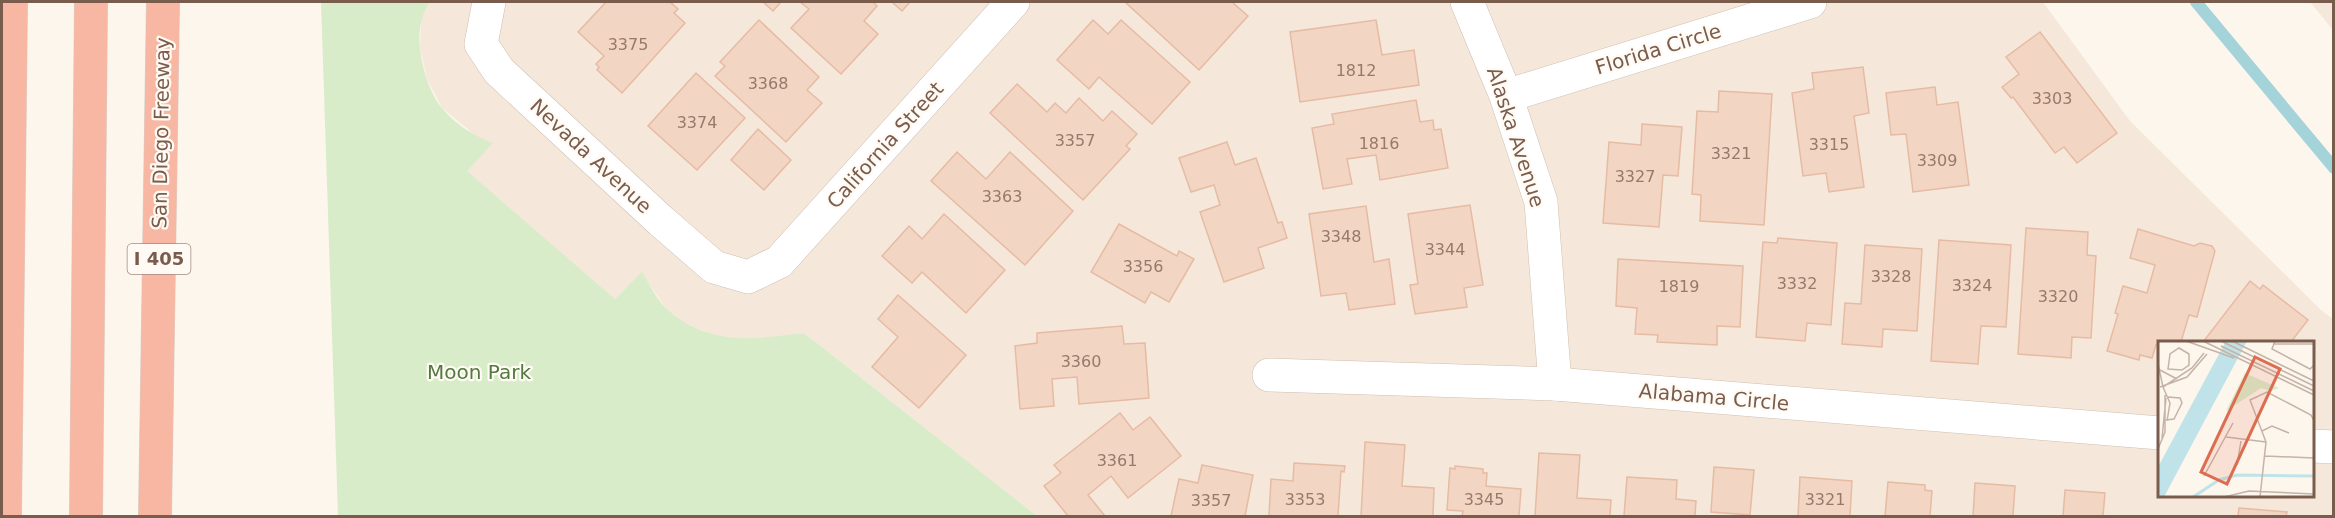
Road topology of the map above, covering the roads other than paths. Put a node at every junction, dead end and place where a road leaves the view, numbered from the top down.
1 (11, 2) edge
2 (91, 2) edge
3 (163, 2) edge
4 (489, 2) edge
5 (1013, 2) edge
6 (1467, 2) edge
7 (1810, 2) edge
8 (1506, 96) junction
9 (748, 277) joint
10 (1269, 375) dead end
11 (1555, 384) junction
12 (2158, 433) edge
13 (2314, 446) edge
14 (2334, 447) edge
15 (5, 516) edge
16 (86, 516) edge
17 (155, 516) edge

1 - 15 highway
2 - 16 highway
3 - 17 highway, San Diego Freeway / I 405
4 - 9 street, Nevada Avenue
5 - 9 street, California Street
6 - 8 street, Alaska Avenue
7 - 8 street, Florida Circle
8 - 11 street, Alaska Avenue
10 - 11 street, Alabama Circle
11 - 12 street, Alabama Circle
13 - 14 street

